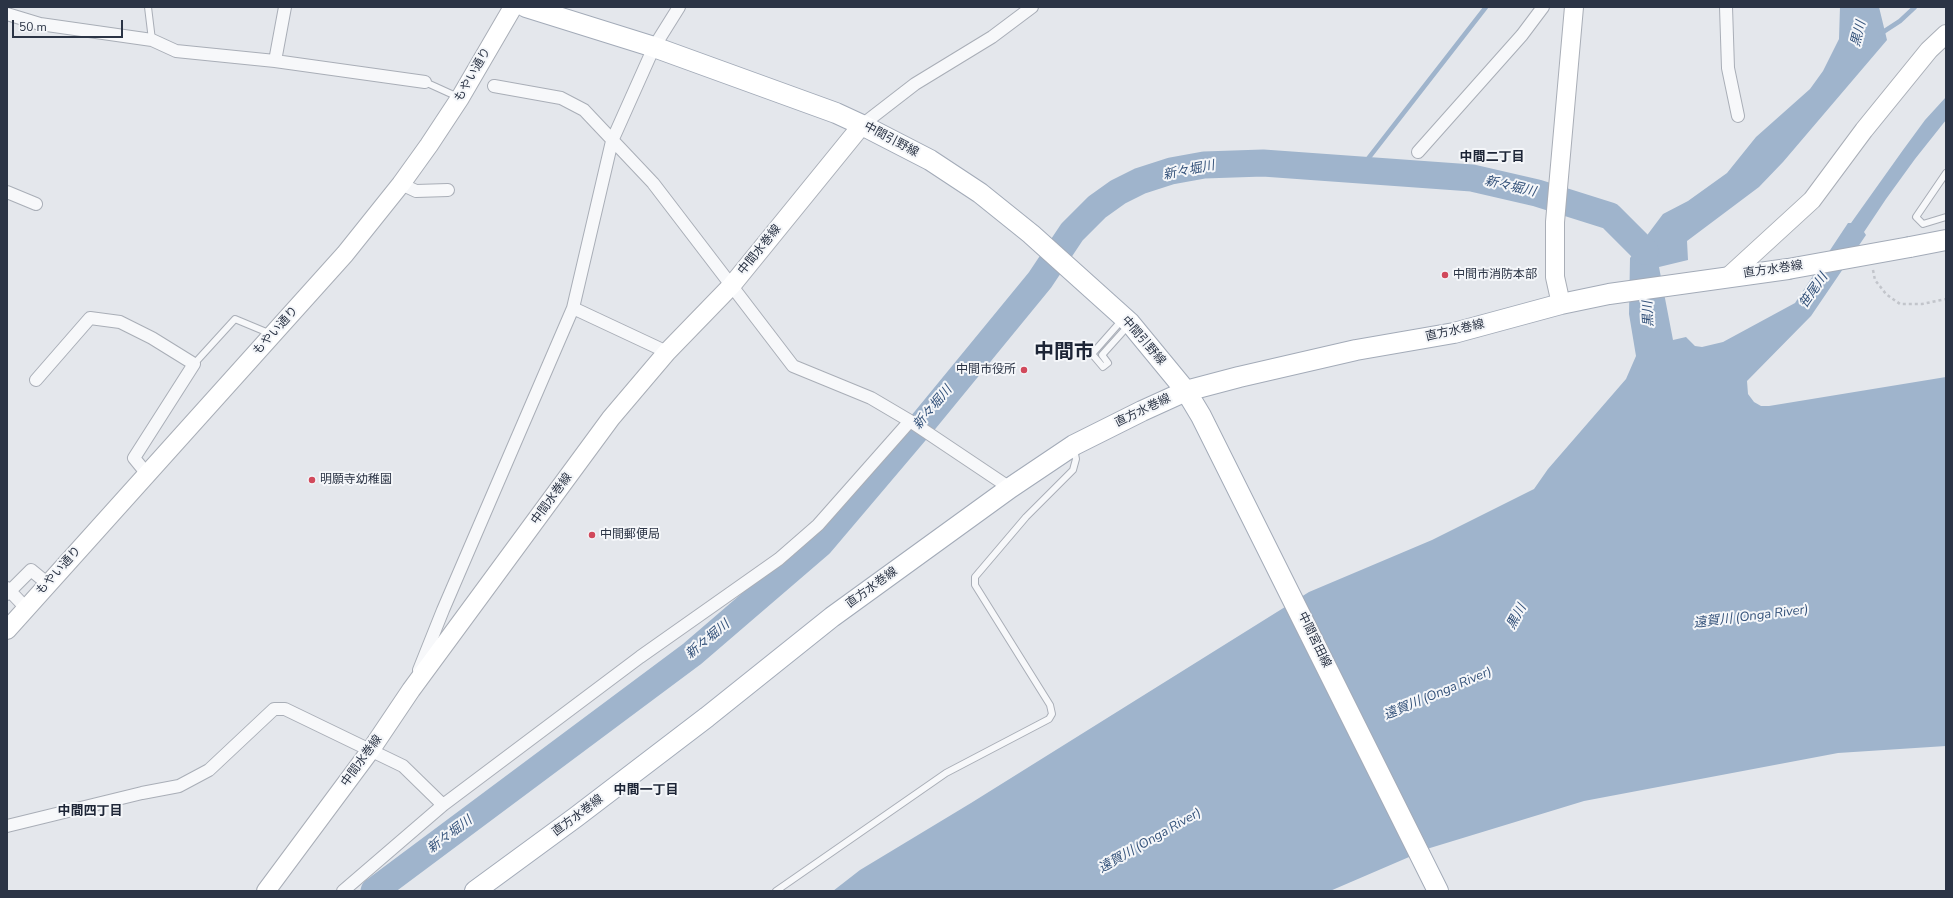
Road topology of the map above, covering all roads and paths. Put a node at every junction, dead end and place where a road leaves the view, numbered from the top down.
1 (148, 7) edge
2 (285, 7) edge
3 (513, 7) edge
4 (526, 7) edge
5 (679, 7) edge
6 (1542, 7) edge
7 (1574, 7) edge
8 (1726, 7) edge
9 (1025, 9) edge
10 (8, 16) edge
11 (1946, 34) edge
12 (152, 40) junction
13 (654, 47) junction
14 (275, 61) junction
15 (425, 82) joint
16 (494, 86) dead end
17 (460, 98) junction
18 (1738, 116) dead end
19 (862, 125) junction
20 (612, 141) junction
21 (1418, 152) dead end
22 (1946, 173) edge
23 (401, 184) junction
24 (448, 190) dead end
25 (7, 192) edge
26 (36, 204) dead end
27 (1946, 217) edge
28 (1946, 240) edge
29 (1873, 268) dead end
30 (1728, 277) junction
31 (732, 285) junction
32 (1946, 299) edge
33 (1561, 304) junction
34 (573, 308) junction
35 (1127, 320) junction
36 (272, 334) junction
37 (667, 352) junction
38 (194, 364) junction
39 (36, 380) dead end
40 (1186, 391) junction
41 (910, 421) junction
42 (1074, 445) junction
43 (147, 474) junction
44 (1010, 488) junction
45 (48, 584) junction
46 (8, 591) edge
47 (26, 608) junction
48 (7, 630) edge
49 (412, 690) junction
50 (370, 751) junction
51 (442, 805) junction
52 (7, 826) edge
53 (266, 891) edge
54 (343, 891) edge
55 (475, 891) edge
56 (776, 891) edge
57 (1438, 891) edge

1 - 12 lane
2 - 14 street
3 - 17 street, もやい通り
4 - 13 main road, 中間引野線
5 - 13 street
6 - 21 street
7 - 33 street
8 - 18 street
9 - 19 street
10 - 12 street
11 - 30 street
12 - 14 street
13 - 19 main road, 中間引野線
13 - 20 street
14 - 15 street
15 - 17 lane
16 - 20 street
17 - 23 street, もやい通り
19 - 31 street, 中間水巻線
19 - 35 main road, 中間引野線
20 - 31 street
20 - 34 street
22 - 27 lane
23 - 24 street
23 - 36 street, もやい通り
25 - 26 street
28 - 30 main road, 直方水巻線, bridge
29 - 32 path
30 - 33 main road, 直方水巻線
31 - 37 street, 中間水巻線
31 - 41 street
33 - 40 main road, 直方水巻線
34 - 37 street
34 - 49 street
35 - 35 lane
35 - 40 main road, 中間引野線
36 - 38 lane
36 - 43 street, もやい通り
37 - 49 street, 中間水巻線
38 - 39 street
38 - 43 street
40 - 42 main road, 直方水巻線
40 - 57 main road, 中間宮田線
41 - 44 street
41 - 51 street
42 - 44 main road, 直方水巻線
42 - 56 lane
43 - 45 street, もやい通り
44 - 55 main road, 直方水巻線
45 - 46 street
45 - 47 street, もやい通り
46 - 47 street
47 - 48 street, もやい通り
49 - 50 street, 中間水巻線
50 - 51 street
50 - 52 street
50 - 53 street, 中間水巻線
51 - 54 street

